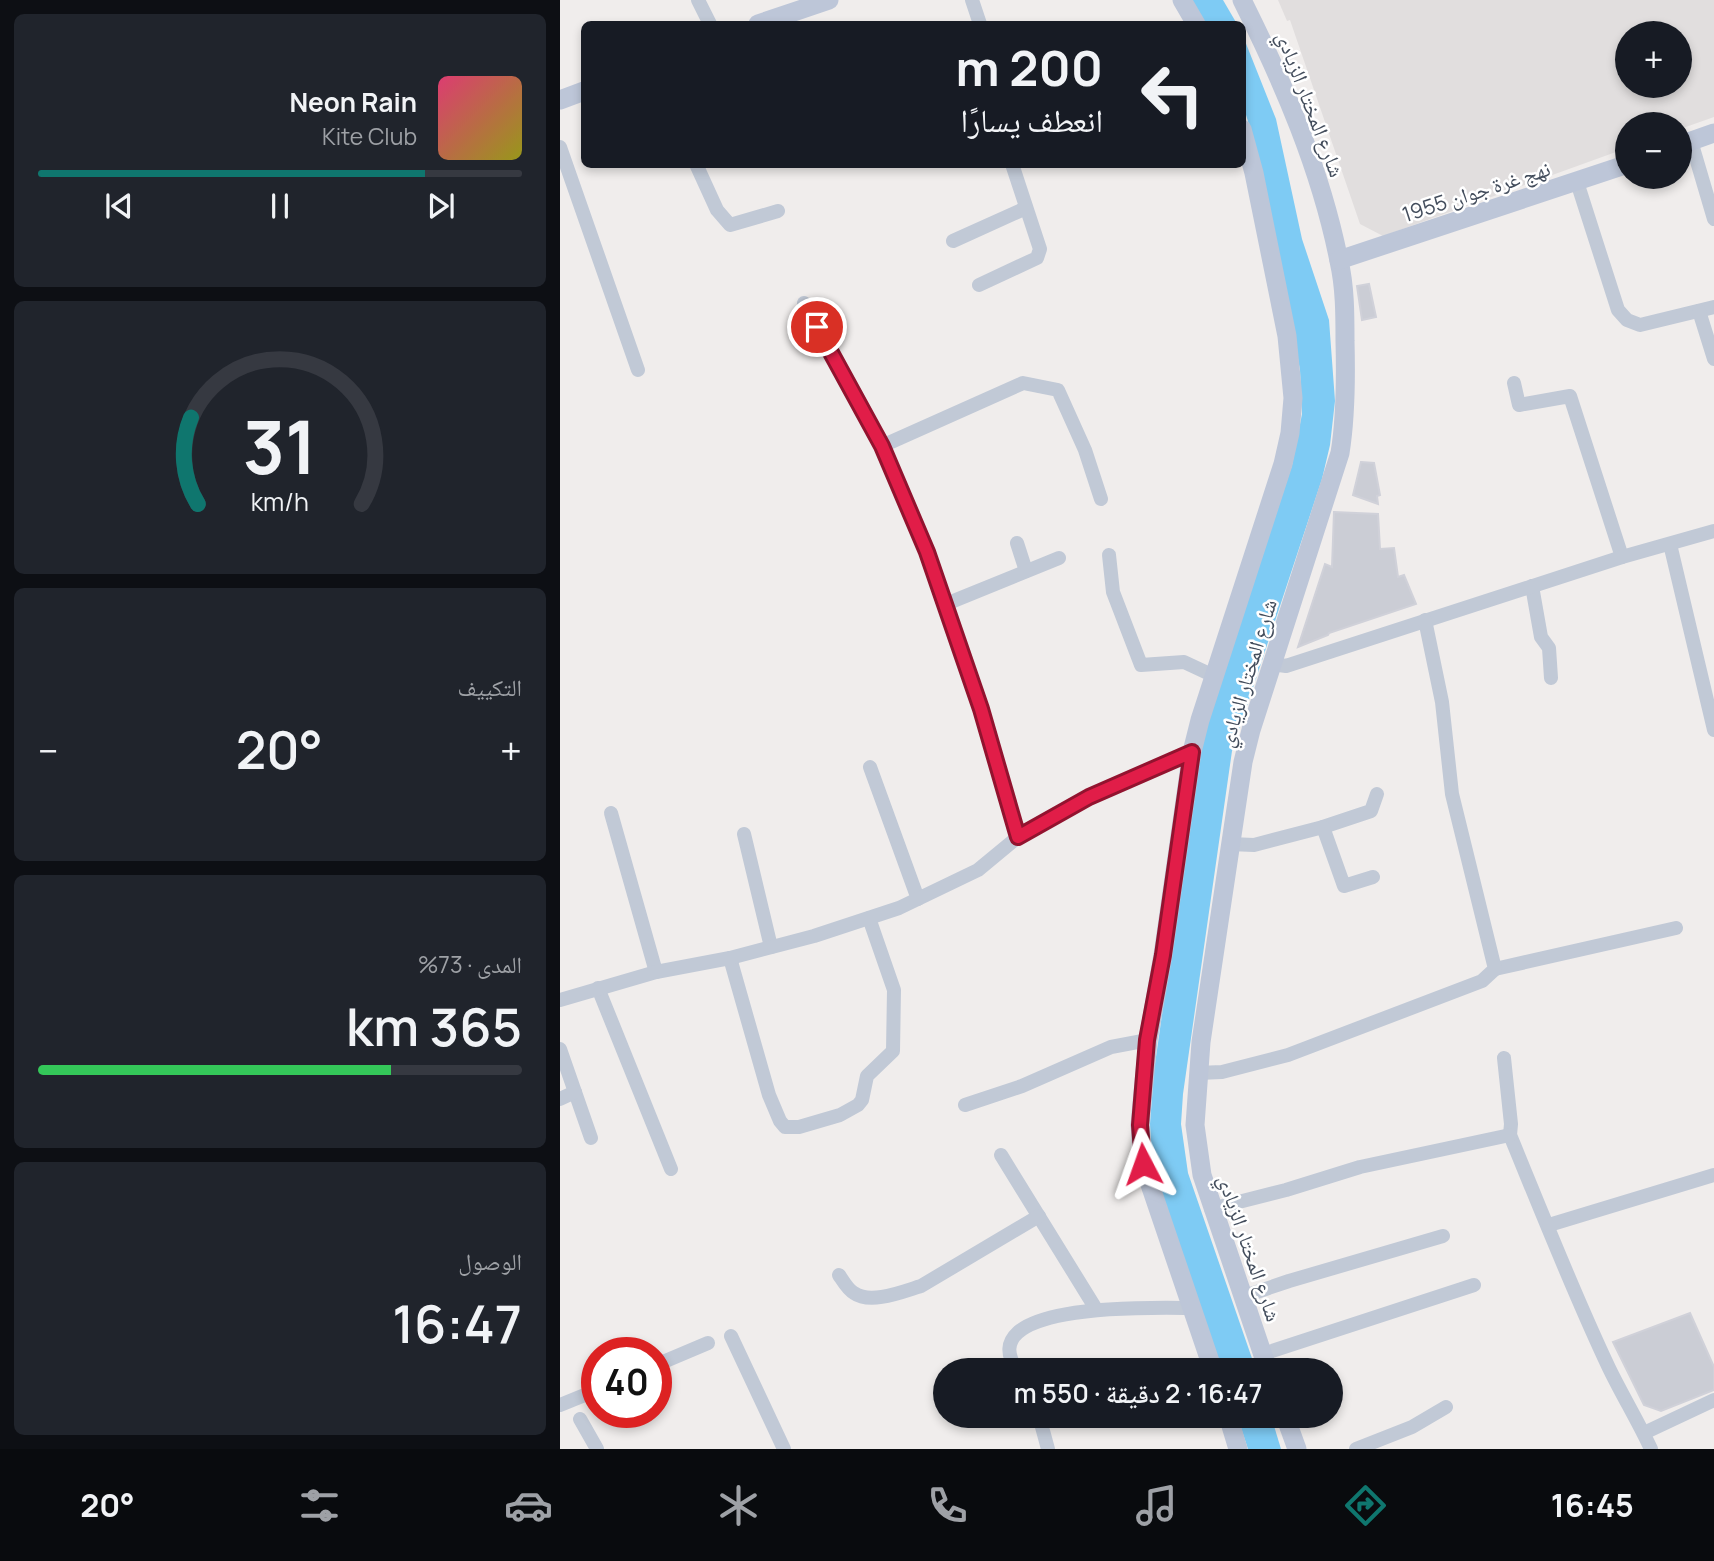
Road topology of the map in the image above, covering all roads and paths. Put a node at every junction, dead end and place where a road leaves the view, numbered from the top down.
1 (698, 0) edge
2 (829, 0) edge
3 (972, 0) edge
4 (1182, 0) edge
5 (1242, 0) edge
6 (708, 21) edge
7 (770, 21) edge
8 (979, 21) edge
9 (1194, 21) edge
10 (581, 91) edge
11 (560, 100) edge
12 (1714, 133) edge
13 (1692, 141) edge
14 (1246, 144) edge
15 (560, 147) edge
16 (1692, 159) edge
17 (698, 168) edge
18 (1013, 168) edge
19 (1615, 169) edge
20 (1577, 182) junction
21 (1026, 208) junction
22 (778, 211) dead end
23 (1714, 219) edge
24 (953, 242) dead end
25 (1339, 260) junction
26 (979, 285) dead end
27 (804, 303) dead end
28 (1714, 307) edge
29 (1699, 311) junction
30 (1714, 359) edge
31 (638, 370) dead end
32 (1514, 383) dead end
33 (882, 446) junction
34 (1101, 499) dead end
35 (1714, 531) edge
36 (1017, 543) dead end
37 (1670, 544) junction
38 (1109, 555) dead end
39 (1622, 557) junction
40 (1059, 558) dead end
41 (1026, 571) junction
42 (1532, 586) junction
43 (946, 604) junction
44 (1425, 620) junction
45 (1272, 664) junction
46 (1214, 676) junction
47 (1551, 678) dead end
48 (1714, 730) edge
49 (1192, 752) junction
50 (870, 767) dead end
51 (1377, 794) dead end
52 (611, 813) dead end
53 (1323, 827) junction
54 (744, 834) dead end
55 (1018, 837) junction
56 (1230, 844) junction
57 (1373, 877) dead end
58 (918, 899) junction
59 (869, 918) junction
60 (1676, 929) dead end
61 (771, 947) junction
62 (730, 958) junction
63 (1495, 969) junction
64 (656, 972) junction
65 (598, 988) junction
66 (560, 1000) edge
67 (1147, 1040) junction
68 (560, 1049) edge
69 (1504, 1059) dead end
70 (1198, 1073) junction
71 (575, 1092) junction
72 (560, 1099) edge
73 (965, 1105) dead end
74 (1510, 1135) junction
75 (591, 1138) dead end
76 (1001, 1155) dead end
77 (671, 1170) dead end
78 (1714, 1175) edge
79 (1211, 1209) junction
80 (1039, 1216) junction
81 (1549, 1225) junction
82 (1443, 1237) dead end
83 (839, 1275) dead end
84 (1474, 1285) dead end
85 (1242, 1297) junction
86 (1194, 1308) junction
87 (1096, 1309) junction
88 (731, 1336) dead end
89 (708, 1343) dead end
90 (672, 1358) edge
91 (1010, 1358) edge
92 (1209, 1358) edge
93 (1265, 1358) edge
94 (1277, 1358) edge
95 (581, 1396) edge
96 (1714, 1400) edge
97 (560, 1405) edge
98 (1446, 1407) dead end
99 (580, 1419) dead end
100 (1042, 1428) edge
101 (1232, 1428) edge
102 (1289, 1428) edge
103 (1647, 1444) edge
104 (597, 1449) edge
105 (782, 1449) edge
106 (1048, 1449) edge
107 (1238, 1449) edge
108 (1297, 1449) edge
109 (1356, 1449) edge

1 - 6 street
2 - 7 street
3 - 8 street
4 - 9 street
5 - 25 street, شارع المختار الزيادي
10 - 11 street
12 - 13 street
14 - 46 street
15 - 31 street
16 - 23 street
17 - 22 street
18 - 21 street
19 - 20 street, نهج غرة جوان 1955
20 - 25 street, نهج غرة جوان 1955
20 - 29 street
21 - 24 street
21 - 26 street
25 - 45 street, شارع المختار الزيادي
27 - 33 street
28 - 29 street
29 - 30 street
32 - 39 street
33 - 34 street
33 - 43 street
35 - 37 street
36 - 41 street
37 - 39 street
37 - 48 street
38 - 46 street
39 - 42 street
40 - 41 street
41 - 43 street
42 - 44 street
42 - 47 street
43 - 55 street
44 - 45 street
44 - 63 street
45 - 56 street, شارع المختار الزيادي
46 - 49 street
49 - 55 street
49 - 67 street
50 - 58 street
51 - 53 street
52 - 64 street
53 - 56 street
53 - 57 street
54 - 61 street
55 - 58 street
56 - 70 street, شارع المختار الزيادي
58 - 59 street
59 - 61 street
59 - 62 street
60 - 63 street
61 - 62 street
62 - 64 street
63 - 70 street
64 - 65 street
65 - 66 street
65 - 77 street
67 - 73 street
67 - 86 street
68 - 71 street
69 - 74 street
70 - 79 street, شارع المختار الزيادي
71 - 72 street
71 - 75 street
74 - 79 street
74 - 81 street
76 - 80 street
78 - 81 street
79 - 85 street, شارع المختار الزيادي
80 - 83 street
80 - 87 street
81 - 103 street
82 - 85 street
84 - 94 street
85 - 93 street, شارع المختار الزيادي
86 - 87 street
86 - 92 street
87 - 91 street
88 - 105 street
89 - 90 street
95 - 97 street
96 - 103 street
98 - 109 street
99 - 104 street
100 - 106 street
101 - 107 street
102 - 108 street

